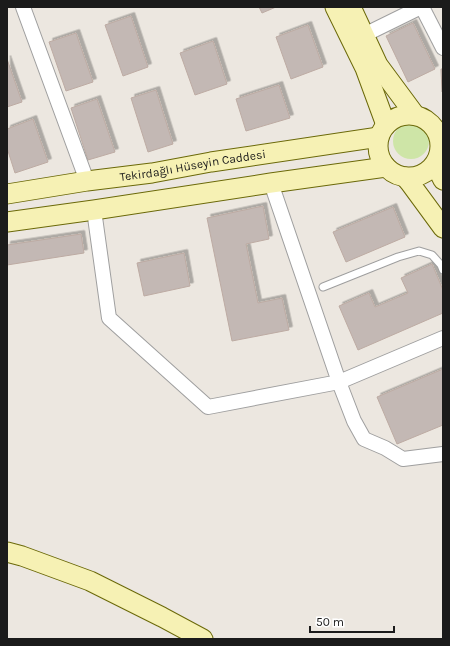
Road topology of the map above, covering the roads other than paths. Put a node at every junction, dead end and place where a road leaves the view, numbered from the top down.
1 (23, 7) edge
2 (335, 7) edge
3 (351, 7) edge
4 (421, 7) edge
5 (364, 35) junction
6 (443, 48) edge
7 (429, 120) edge
8 (383, 131) junction
9 (440, 163) edge
10 (386, 167) junction
11 (405, 177) junction
12 (87, 181) junction
13 (271, 183) junction
14 (7, 194) edge
15 (94, 210) junction
16 (7, 222) edge
17 (443, 228) edge
18 (443, 270) edge
19 (323, 287) dead end
20 (443, 338) edge
21 (339, 382) junction
22 (443, 454) edge
23 (7, 552) edge
24 (203, 639) edge

1 - 12 street
2 - 8 main road
3 - 5 main road
4 - 5 street
4 - 6 street
5 - 7 main road
7 - 8 main road
7 - 9 main road
8 - 10 main road
8 - 12 main road, Tekirdağlı Hüseyin Caddesi
9 - 11 main road
10 - 11 main road
10 - 13 main road
11 - 17 main road
12 - 14 main road, Tekirdağlı Hüseyin Caddesi
13 - 15 main road
13 - 21 street
15 - 16 main road
15 - 21 street
18 - 19 lane
20 - 21 street
21 - 22 street
23 - 24 main road

